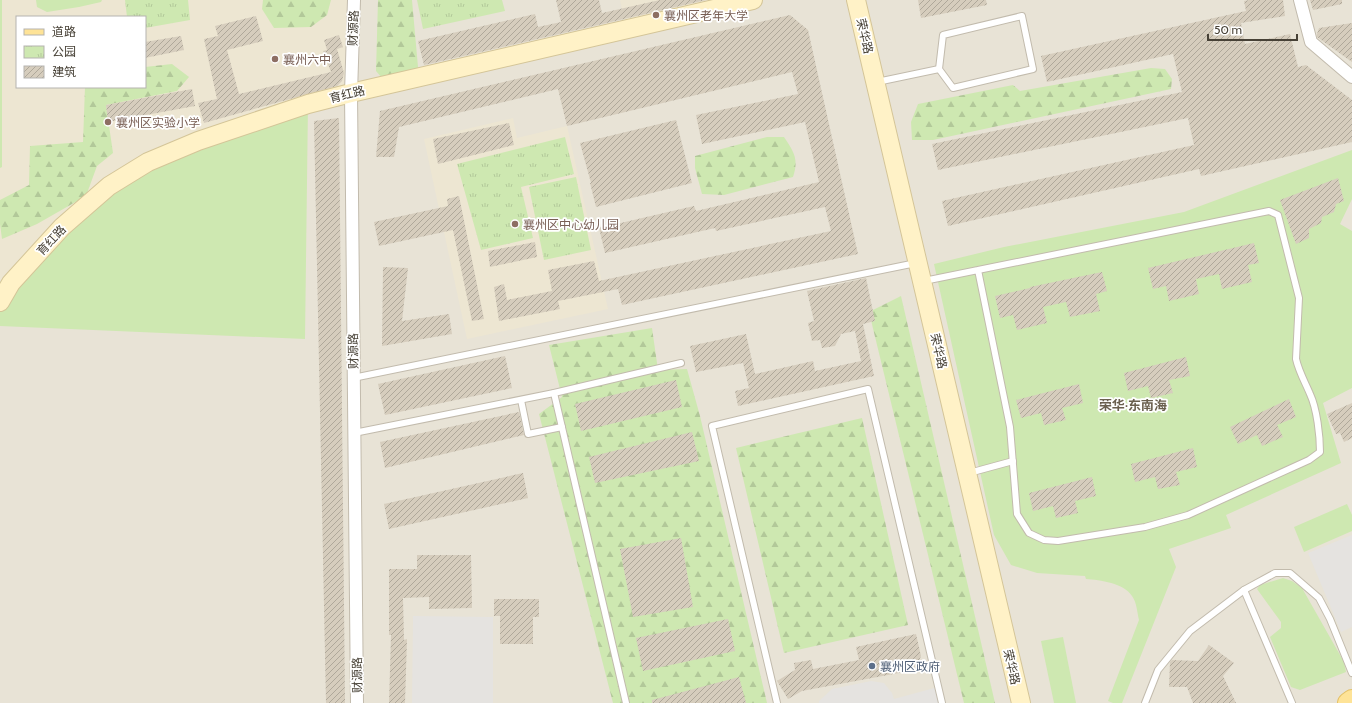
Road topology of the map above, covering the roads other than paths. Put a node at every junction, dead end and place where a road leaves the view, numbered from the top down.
1 (354, 0) edge
2 (753, 0) edge
3 (856, 0) edge
4 (1300, 0) edge
5 (939, 69) junction
6 (1352, 77) edge
7 (876, 82) junction
8 (350, 93) junction
9 (918, 262) junction
10 (978, 270) junction
11 (922, 281) junction
12 (0, 302) edge
13 (681, 363) dead end
14 (353, 378) junction
15 (554, 393) junction
16 (521, 400) junction
17 (562, 427) junction
18 (354, 433) junction
19 (1013, 461) junction
20 (967, 474) junction
21 (1244, 590) junction
22 (1352, 673) edge
23 (1352, 700) edge
24 (357, 703) edge
25 (626, 703) edge
26 (777, 703) edge
27 (942, 703) edge
28 (1021, 703) edge
29 (1145, 703) edge
30 (1292, 703) edge
31 (1348, 703) edge

1 - 8 street, 财源路
2 - 8 street, 育红路
3 - 7 street, 荣华路
4 - 6 street
5 - 5 lane
5 - 7 lane
7 - 9 street, 荣华路
8 - 12 street, 育红路
8 - 14 street, 财源路
9 - 11 street, 荣华路
9 - 14 lane
10 - 11 lane
10 - 19 lane
10 - 19 lane
11 - 20 street, 荣华路
13 - 15 lane
14 - 18 street, 财源路
15 - 16 lane
15 - 17 lane
16 - 17 lane
16 - 18 lane
17 - 25 lane
18 - 24 street, 财源路
19 - 20 lane
20 - 28 street, 荣华路
21 - 22 lane
21 - 29 lane
21 - 30 lane
23 - 31 main road
26 - 27 lane

